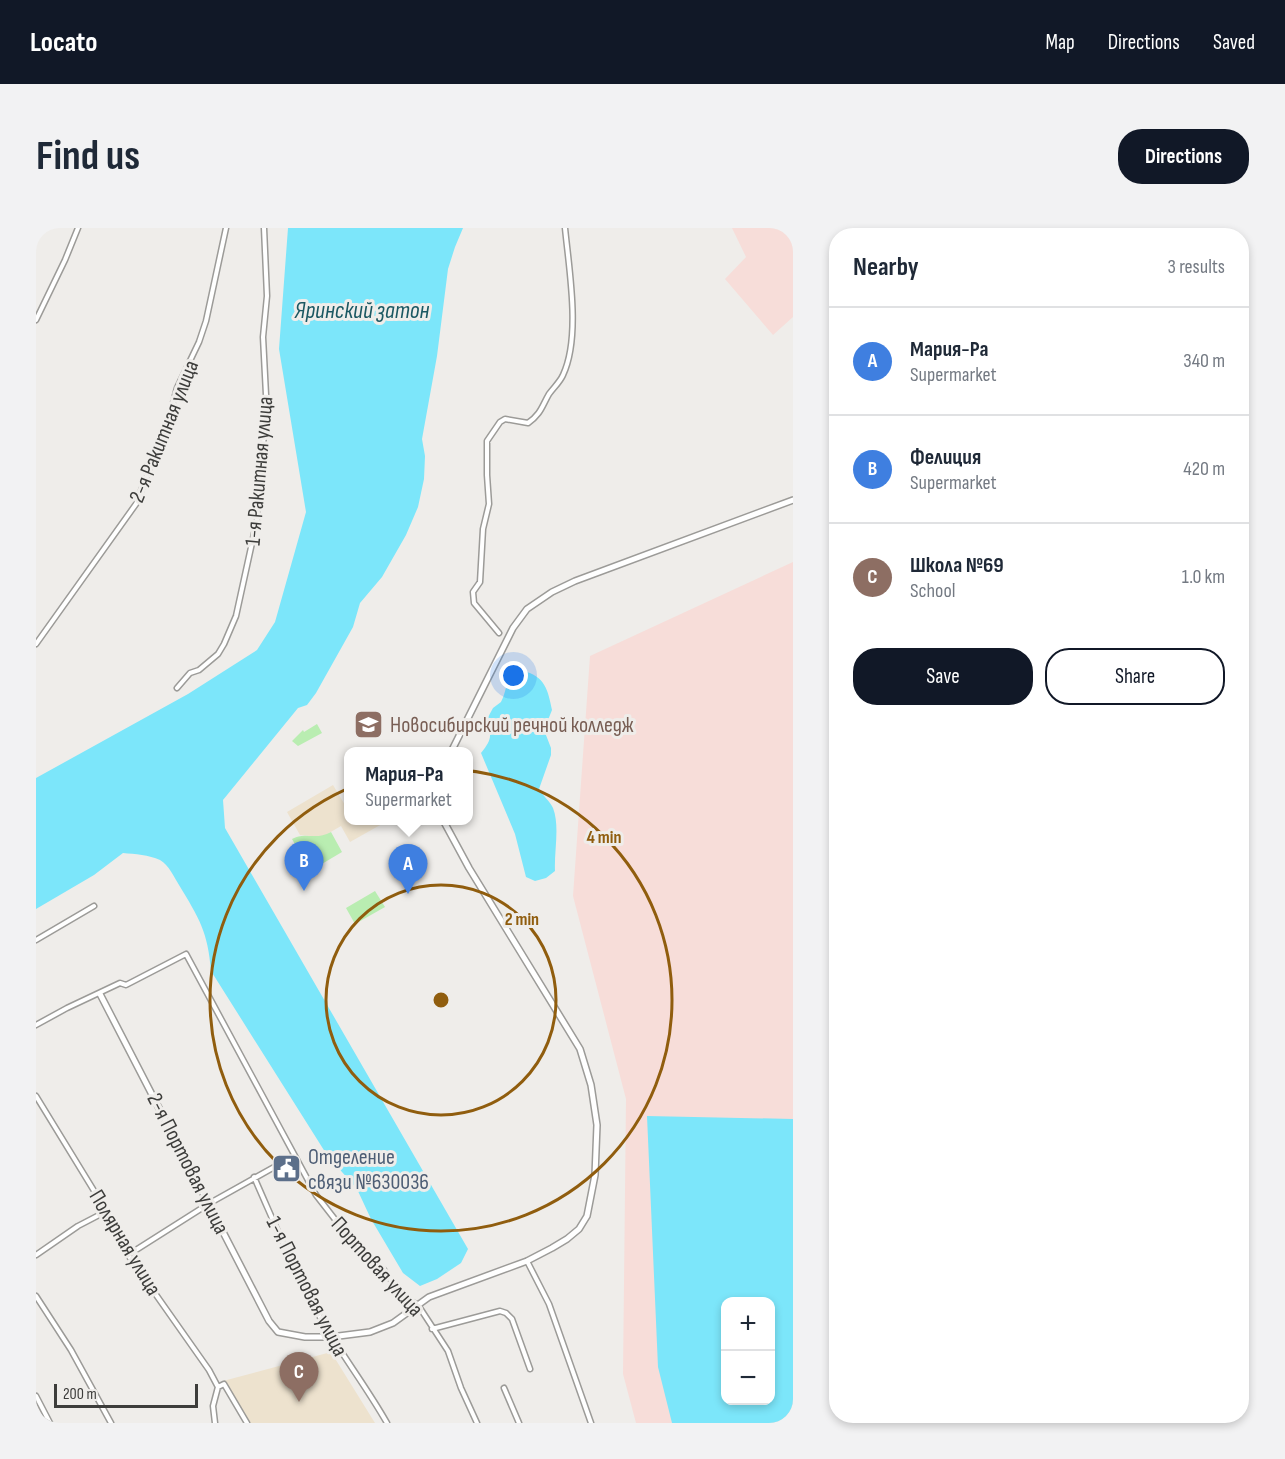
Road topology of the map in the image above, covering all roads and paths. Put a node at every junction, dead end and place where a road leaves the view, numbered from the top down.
1 (78, 228) edge
2 (226, 228) edge
3 (264, 228) edge
4 (565, 228) edge
5 (36, 320) edge
6 (793, 500) edge
7 (499, 633) dead end
8 (36, 644) edge
9 (177, 688) dead end
10 (454, 747) edge
11 (446, 825) edge
12 (94, 906) dead end
13 (36, 940) edge
14 (100, 994) junction
15 (36, 1025) edge
16 (36, 1096) edge
17 (294, 1156) junction
18 (254, 1177) junction
19 (210, 1203) junction
20 (103, 1213) junction
21 (36, 1255) edge
22 (128, 1255) junction
23 (527, 1261) junction
24 (36, 1296) edge
25 (418, 1305) junction
26 (432, 1329) junction
27 (331, 1337) junction
28 (530, 1369) dead end
29 (218, 1387) junction
30 (504, 1388) dead end
31 (36, 1396) edge
32 (50, 1423) edge
33 (111, 1423) edge
34 (215, 1423) edge
35 (247, 1423) edge
36 (387, 1423) edge
37 (477, 1423) edge
38 (519, 1423) edge
39 (591, 1423) edge

1 - 5 street
2 - 8 street, 2-я Ракитная улица
3 - 9 street, 1-я Ракитная улица
4 - 7 street
6 - 10 street
11 - 23 street
12 - 13 street
14 - 15 street
14 - 17 street, Портовая улица
14 - 19 street, 2-я Портовая улица
16 - 20 street, Полярная улица
17 - 18 street
17 - 25 street, Портовая улица
18 - 19 street
18 - 27 street, 1-я Портовая улица
19 - 22 street
19 - 27 street, 2-я Портовая улица
20 - 21 street
20 - 22 street, Полярная улица
22 - 29 street, Полярная улица
23 - 25 street
23 - 39 street
24 - 33 street
25 - 26 street, Портовая улица
25 - 27 street
26 - 28 street
26 - 37 street, Портовая улица
27 - 36 street, 1-я Портовая улица
29 - 34 street
29 - 35 street
30 - 38 street
31 - 32 street

